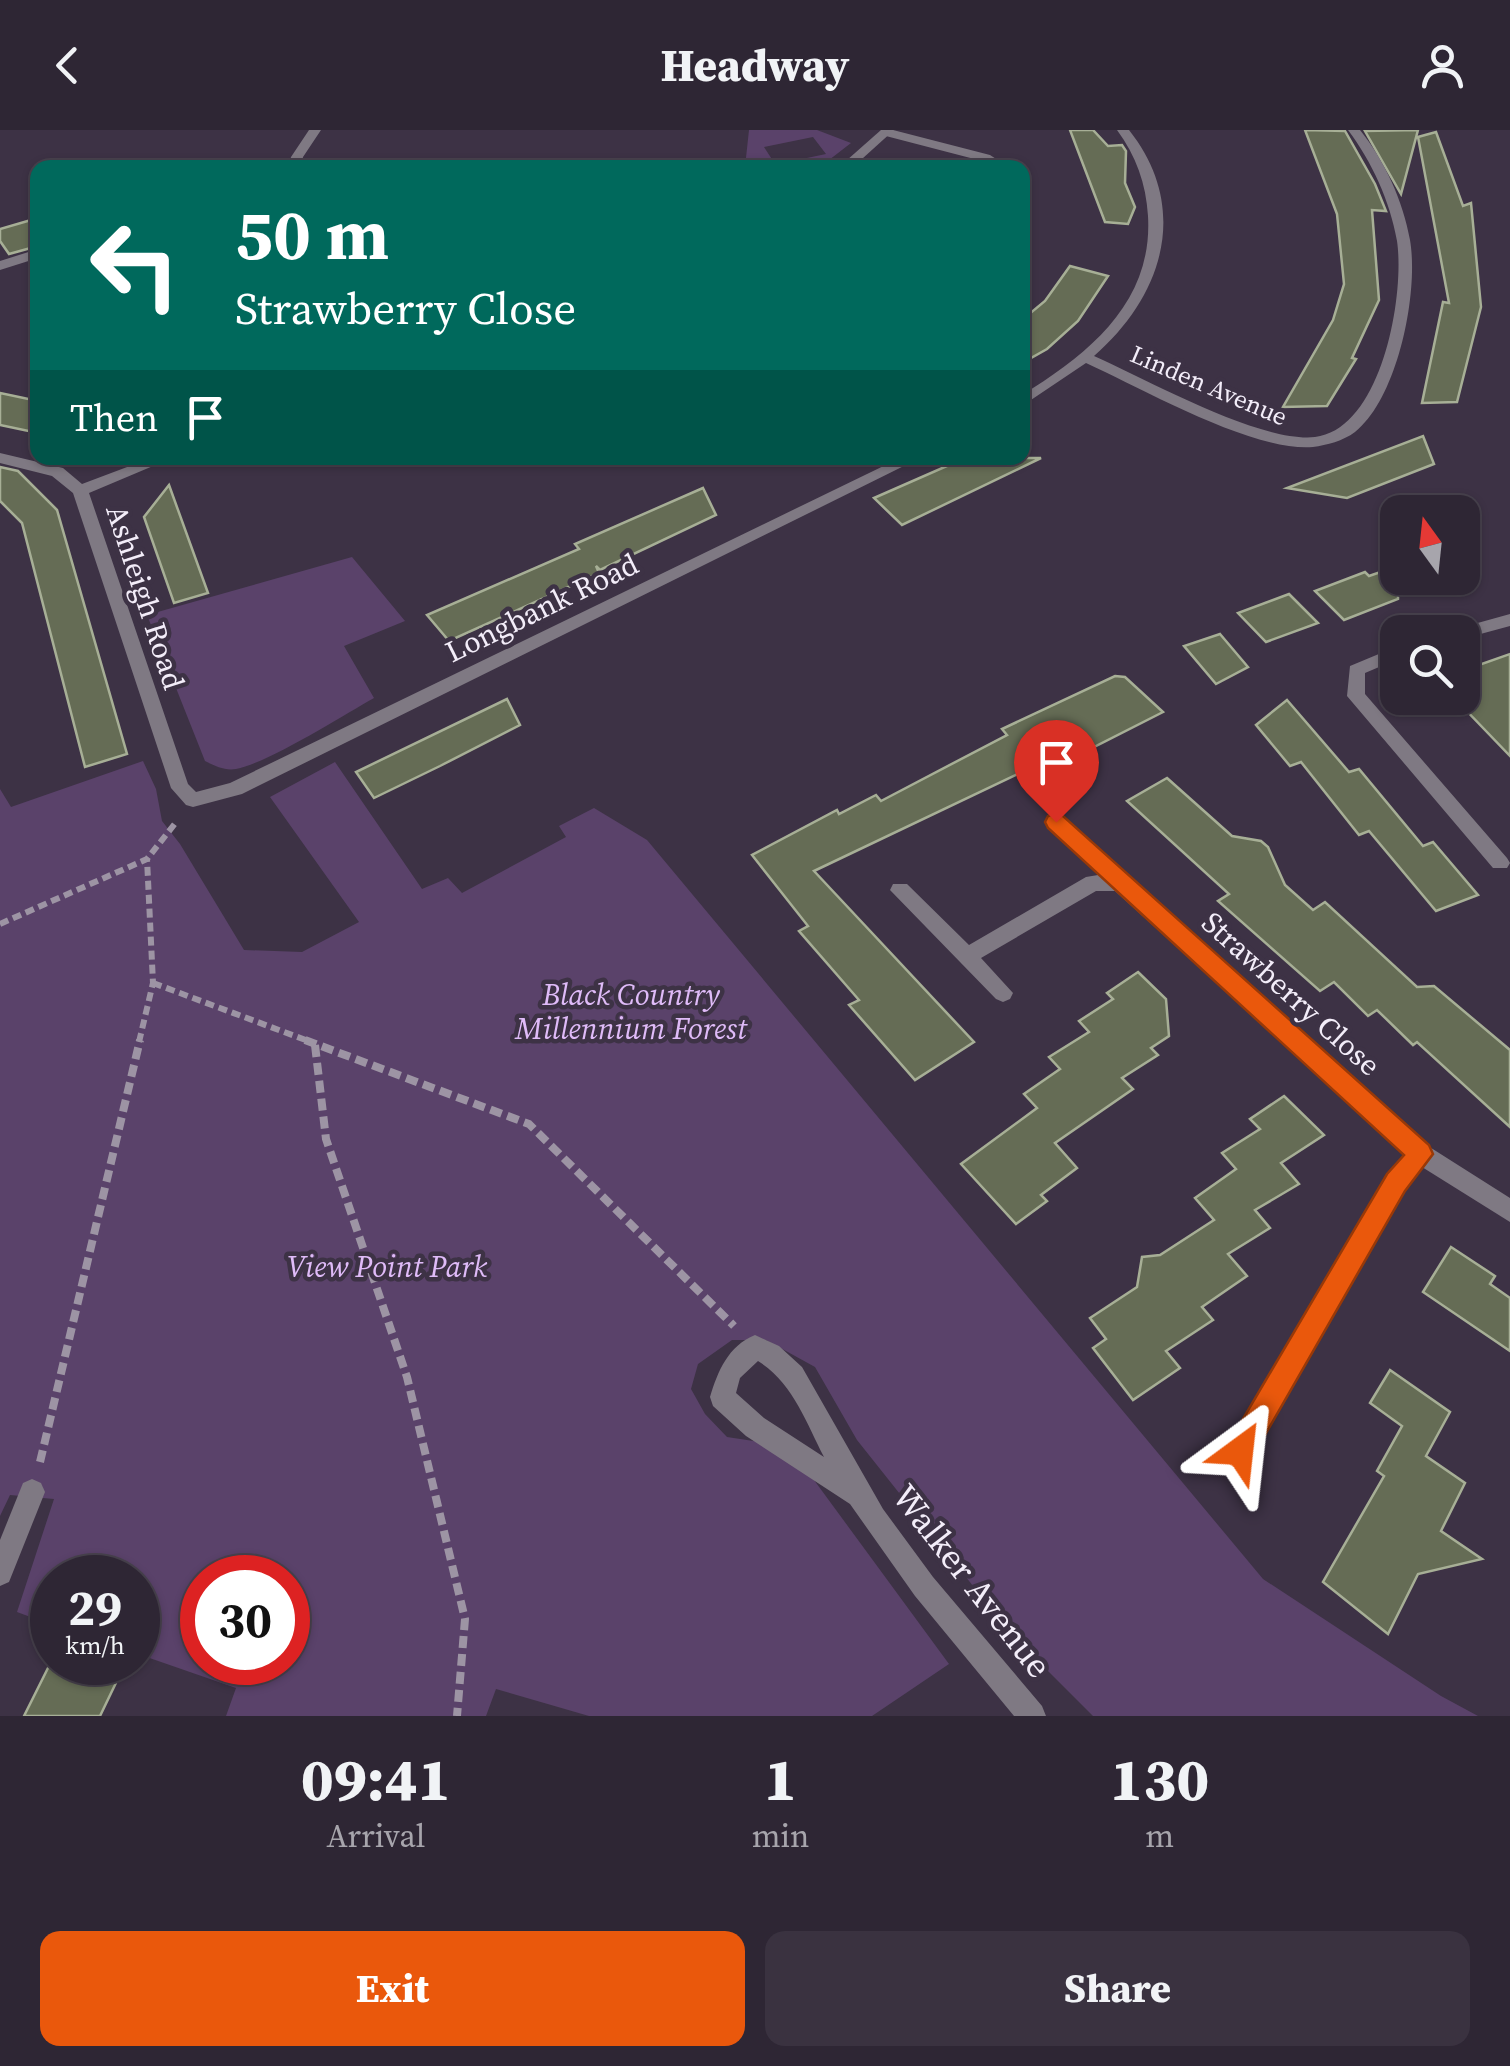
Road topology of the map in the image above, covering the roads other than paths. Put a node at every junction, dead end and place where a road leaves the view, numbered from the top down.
1 (315, 130) edge
2 (1144, 130) edge
3 (1354, 130) edge
4 (887, 131) edge
5 (1124, 132) edge
6 (295, 160) edge
7 (853, 160) edge
8 (990, 160) edge
9 (30, 257) edge
10 (0, 266) edge
11 (1087, 358) junction
12 (1030, 397) edge
13 (0, 458) edge
14 (146, 465) edge
15 (898, 465) edge
16 (80, 491) junction
17 (1510, 620) edge
18 (1480, 628) edge
19 (1380, 660) edge
20 (193, 800) joint
21 (1056, 822) dead end
22 (1500, 862) dead end
23 (1119, 883) junction
24 (900, 890) dead end
25 (966, 957) junction
26 (1002, 993) dead end
27 (1420, 1154) junction
28 (1510, 1210) edge
29 (1240, 1451) dead end
30 (32, 1492) road end
31 (855, 1492) junction
32 (0, 1572) edge
33 (1032, 1716) edge

1 - 6 street
2 - 5 street
3 - 11 street, Linden Avenue
4 - 7 street
4 - 8 street
5 - 11 street
9 - 10 street
11 - 12 street
13 - 16 street, Ashleigh Road
14 - 16 street
15 - 20 street, Longbank Road
16 - 20 street, Ashleigh Road
17 - 18 street
19 - 22 street
21 - 23 street, Strawberry Close
23 - 25 street
23 - 27 street, Strawberry Close
24 - 25 street
25 - 26 street
27 - 28 street, Strawberry Close
27 - 29 street
30 - 32 street
31 - 31 street, Walker Avenue
31 - 33 street, Walker Avenue

